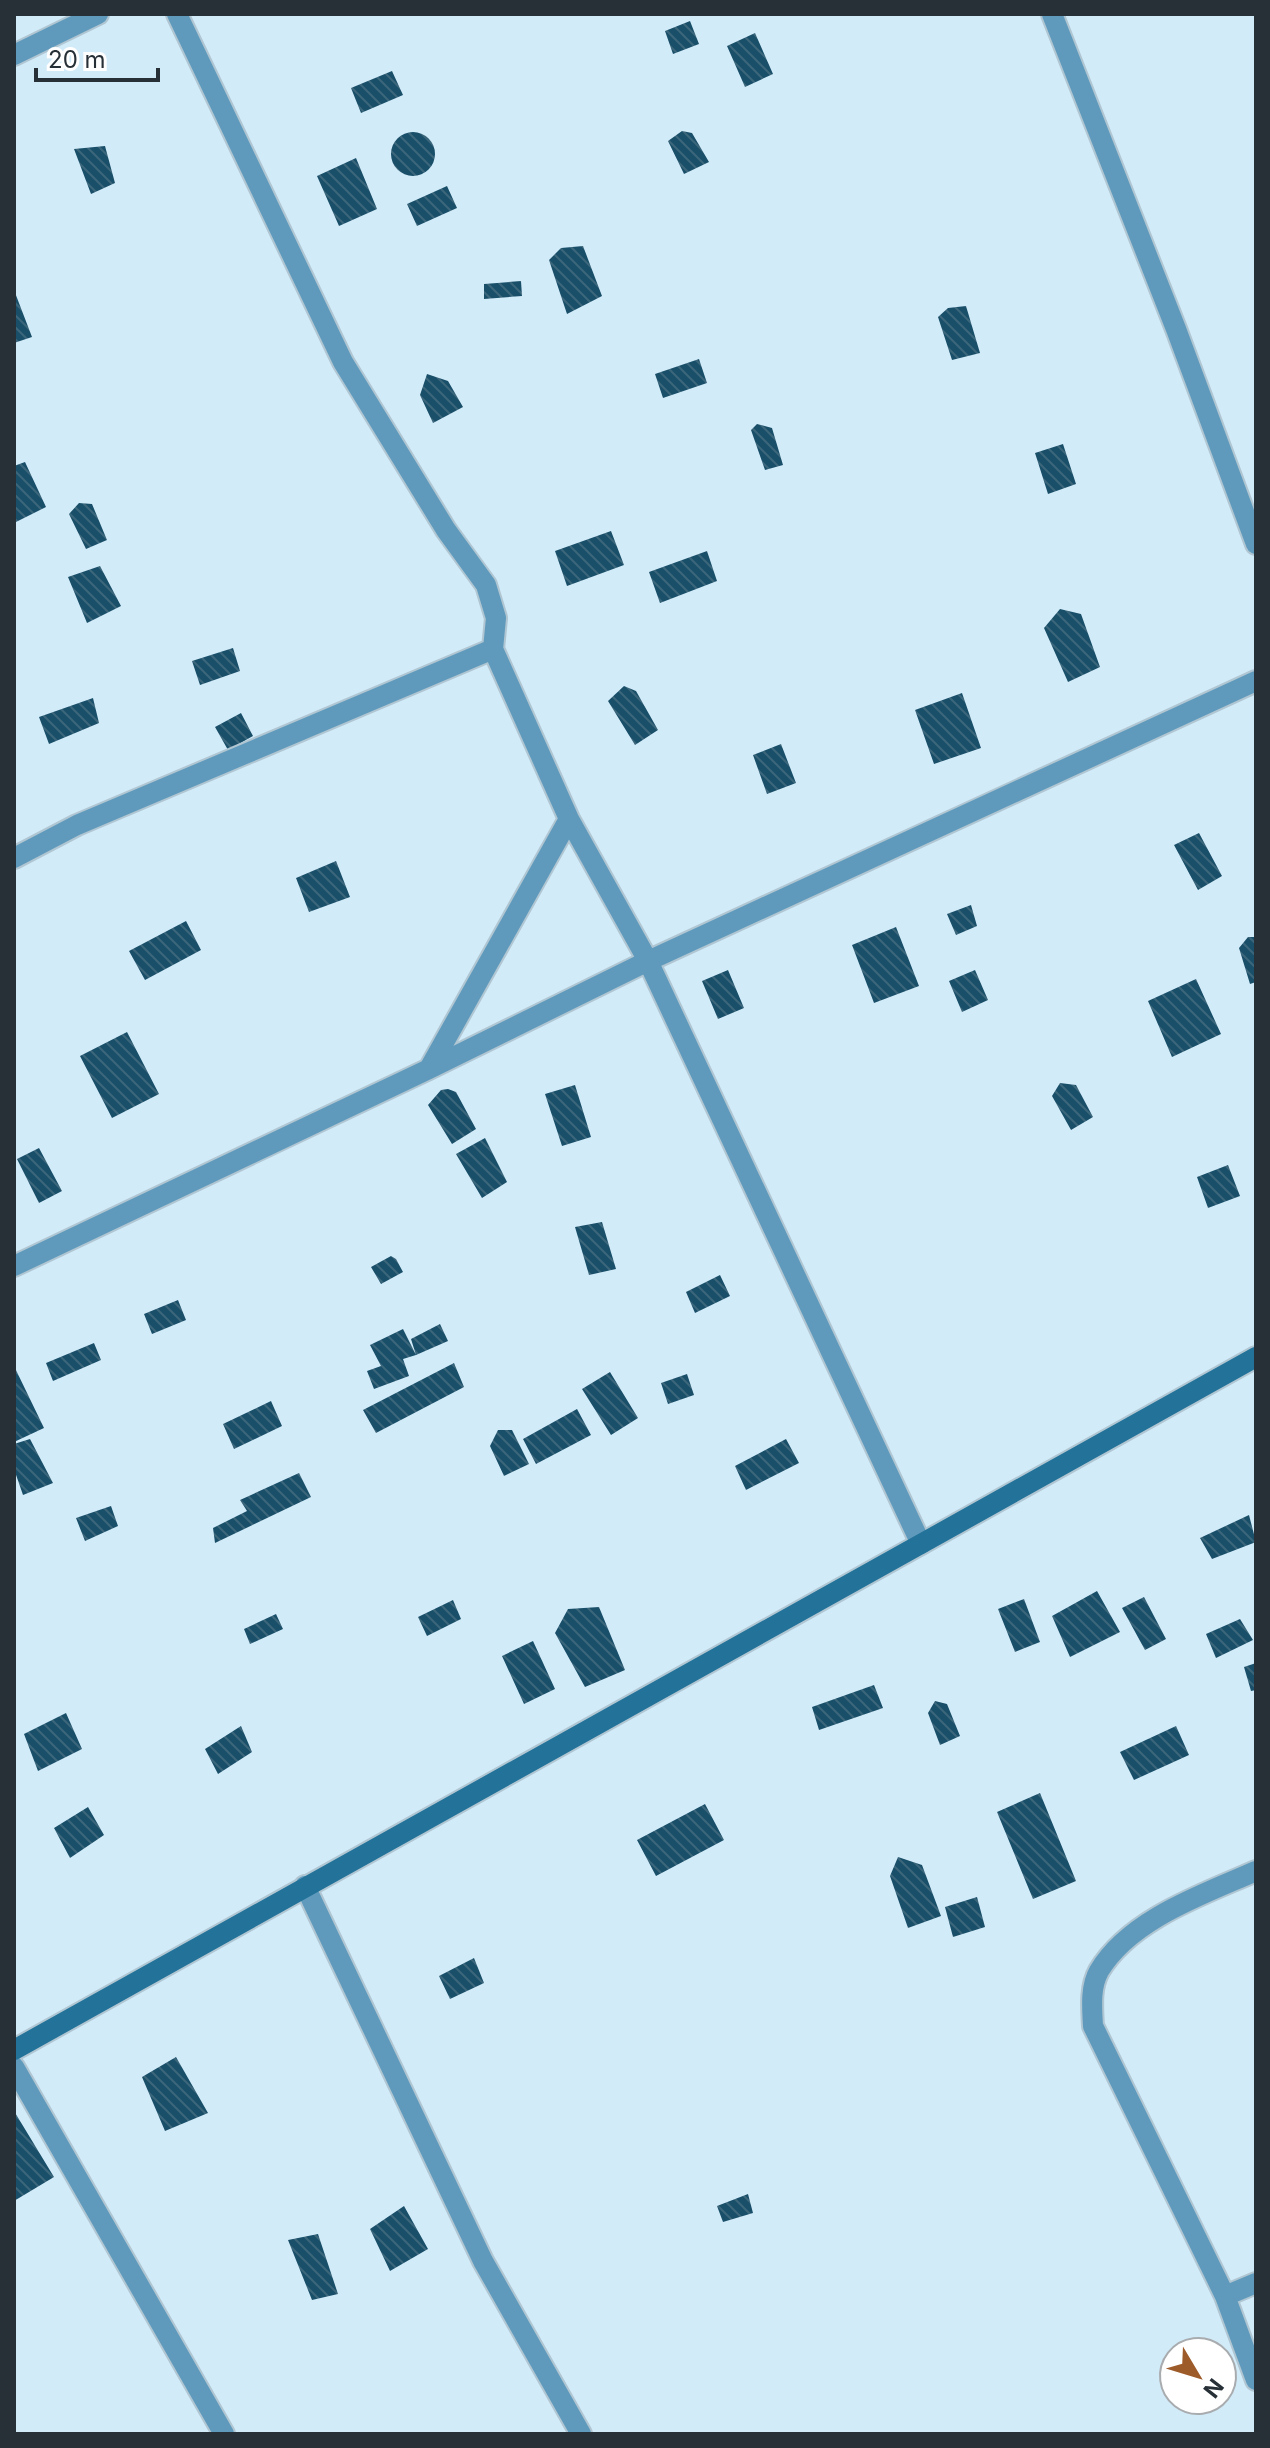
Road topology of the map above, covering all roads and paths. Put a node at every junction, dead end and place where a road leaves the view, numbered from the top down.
1 (98, 14) edge
2 (177, 14) edge
3 (1052, 14) edge
4 (14, 55) edge
5 (1256, 544) edge
6 (493, 649) junction
7 (1256, 681) edge
8 (569, 819) junction
9 (14, 858) edge
10 (648, 961) junction
11 (429, 1069) junction
12 (14, 1266) edge
13 (1256, 1357) edge
14 (921, 1544) junction
15 (1256, 1871) edge
16 (305, 1886) junction
17 (14, 2050) edge
18 (14, 2067) edge
19 (1256, 2283) edge
20 (1225, 2296) junction
21 (1256, 2380) edge
22 (224, 2434) edge
23 (581, 2434) edge

1 - 4 street
2 - 6 street
3 - 5 street
6 - 8 street
6 - 9 street
7 - 10 street
8 - 10 street
8 - 11 street
10 - 11 street
10 - 14 street
11 - 12 street
13 - 14 main road
14 - 16 main road
15 - 20 street
16 - 17 main road
16 - 23 street
18 - 22 street
19 - 20 street
20 - 21 street

